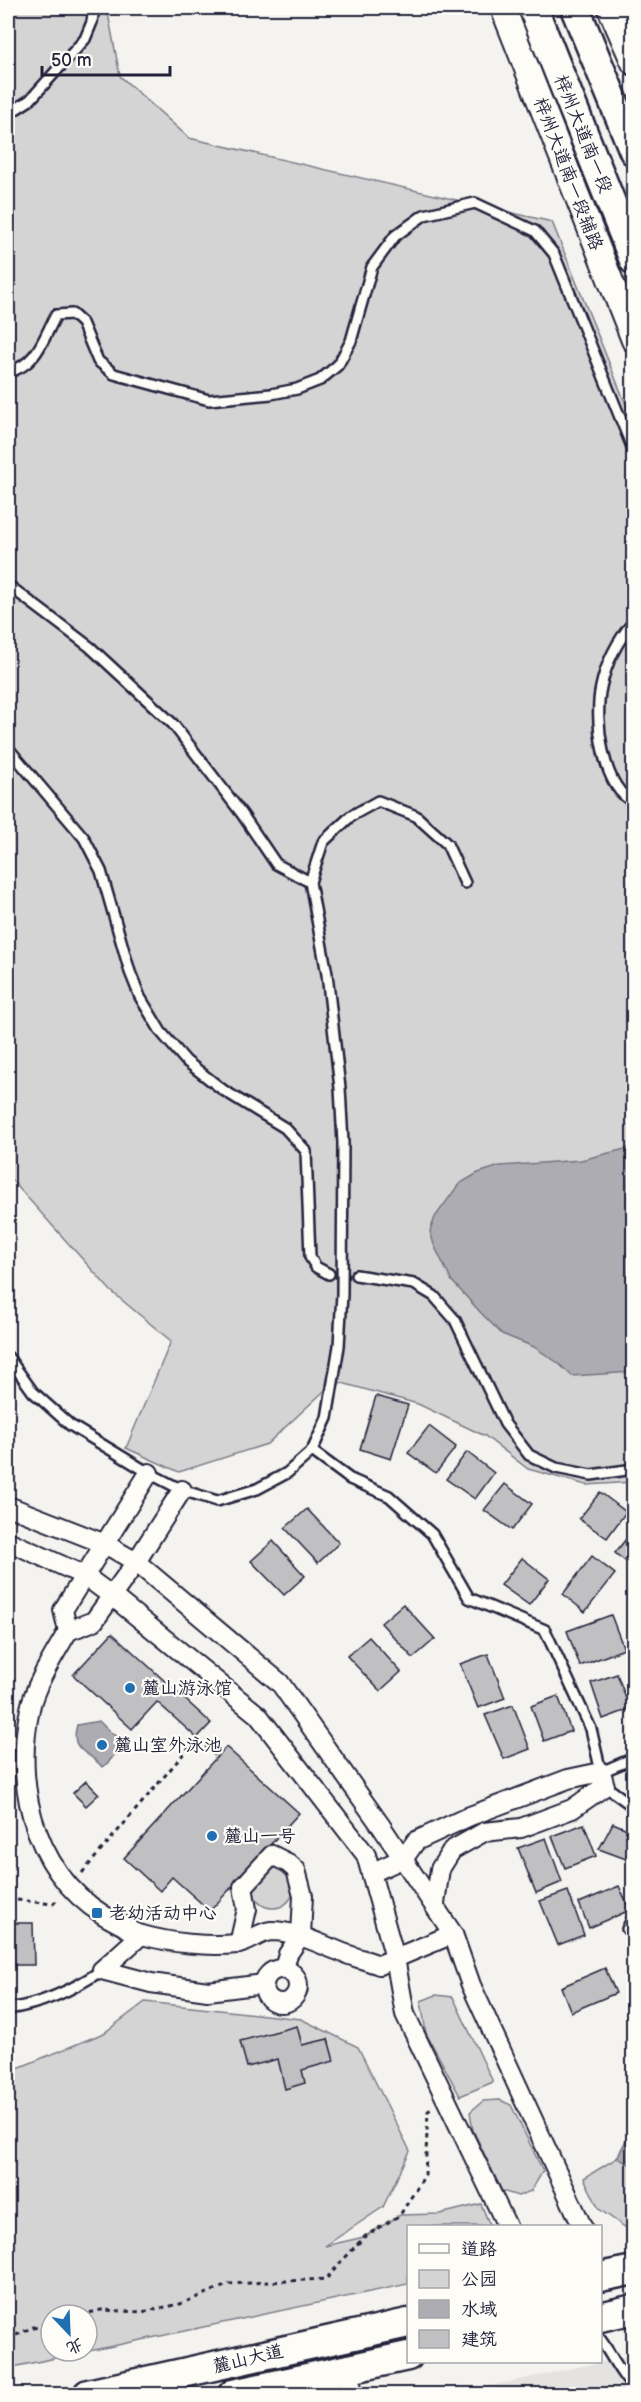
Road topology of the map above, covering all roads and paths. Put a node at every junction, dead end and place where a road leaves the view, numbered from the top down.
1 (94, 8) edge
2 (503, 8) edge
3 (533, 8) edge
4 (575, 8) edge
5 (610, 8) edge
6 (633, 63) edge
7 (8, 114) edge
8 (633, 152) edge
9 (633, 260) edge
10 (633, 340) edge
11 (8, 372) edge
12 (633, 452) edge
13 (8, 585) edge
14 (633, 621) edge
15 (8, 748) edge
16 (633, 802) edge
17 (310, 882) junction
18 (465, 883) dead end
19 (329, 1274) dead end
20 (356, 1275) dead end
21 (8, 1357) edge
22 (312, 1451) junction
23 (633, 1469) edge
24 (149, 1473) junction
25 (182, 1490) junction
26 (8, 1506) edge
27 (8, 1541) edge
28 (105, 1544) junction
29 (136, 1562) junction
30 (85, 1576) junction
31 (112, 1596) junction
32 (68, 1631) junction
33 (217, 1757) dead end
34 (633, 1758) edge
35 (603, 1779) junction
36 (528, 1794) junction
37 (633, 1807) edge
38 (536, 1822) junction
39 (404, 1858) junction
40 (371, 1873) junction
41 (70, 1888) junction
42 (8, 1899) edge
43 (435, 1904) junction
44 (633, 1916) edge
45 (627, 1929) dead end
46 (453, 1934) junction
47 (141, 1935) junction
48 (301, 1935) junction
49 (239, 1944) junction
50 (396, 1958) junction
51 (284, 1969) junction
52 (102, 1970) junction
53 (264, 1984) junction
54 (8, 2009) edge
55 (448, 2104) junction
56 (507, 2225) edge
57 (582, 2225) edge
58 (633, 2270) edge
59 (602, 2277) edge
60 (633, 2309) edge
61 (99, 2310) edge
62 (602, 2317) edge
63 (407, 2323) edge
64 (39, 2326) edge
65 (8, 2339) edge
66 (602, 2342) edge
67 (407, 2356) edge
68 (350, 2382) edge
69 (633, 2388) edge
70 (88, 2394) edge
71 (233, 2394) edge

1 - 7 lane
2 - 10 main road, 梓州大道南一段辅路
3 - 9 highway, 梓州大道南一段
4 - 8 highway
5 - 6 main road
11 - 12 lane
13 - 17 lane
14 - 16 lane
15 - 19 lane
17 - 18 lane
17 - 22 lane
20 - 23 lane
21 - 24 lane
22 - 25 lane
22 - 35 lane
24 - 25 lane
24 - 28 street
25 - 29 street
26 - 28 street
27 - 30 street
28 - 29 street
28 - 30 street
29 - 31 street
29 - 39 street
30 - 31 street
30 - 32 street
31 - 32 street
31 - 40 street
32 - 41 street
33 - 41 path
34 - 35 lane
35 - 36 street
35 - 37 lane
35 - 38 street
36 - 38 street
36 - 39 street
38 - 43 street
39 - 40 street
39 - 43 street
40 - 50 street
41 - 42 path
41 - 47 street
43 - 46 street
44 - 45 lane
46 - 50 street
46 - 57 street
47 - 49 street
47 - 52 street
48 - 49 street
48 - 49 street
48 - 50 street
48 - 51 street
50 - 55 street
51 - 53 street
51 - 53 street
52 - 53 street
52 - 54 lane
55 - 56 street
55 - 61 path
58 - 59 highway
60 - 62 highway
63 - 70 highway, 麓山大道
64 - 65 path
66 - 69 lane
67 - 68 highway, 麓山大道
68 - 71 highway, 麓山大道

